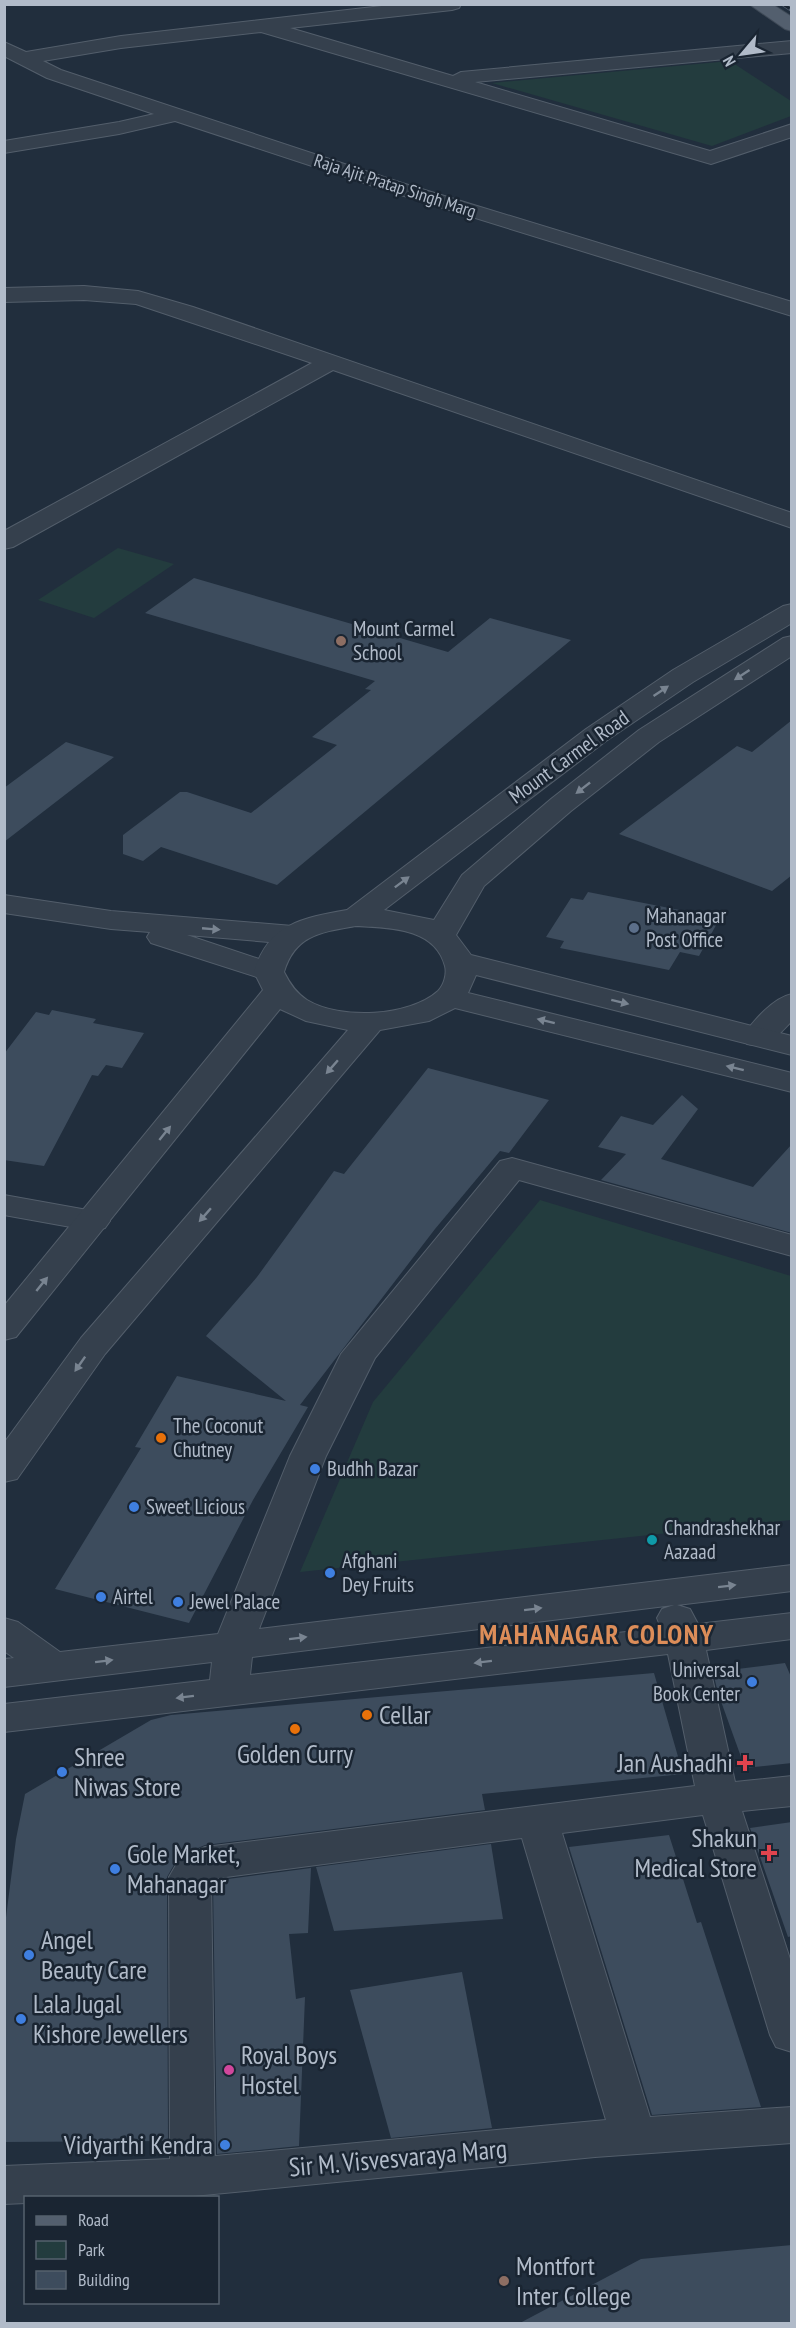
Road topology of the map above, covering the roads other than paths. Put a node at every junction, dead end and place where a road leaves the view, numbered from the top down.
1 (452, 4) edge
2 (758, 4) edge
3 (792, 25) edge
4 (262, 26) junction
5 (792, 47) edge
6 (4, 48) edge
7 (24, 58) junction
8 (444, 80) junction
9 (177, 114) junction
10 (792, 130) edge
11 (4, 147) edge
12 (4, 295) edge
13 (792, 309) edge
14 (331, 362) junction
15 (792, 522) edge
16 (4, 542) edge
17 (792, 612) edge
18 (792, 644) edge
19 (4, 904) edge
20 (356, 917) junction
21 (111, 920) junction
22 (293, 935) junction
23 (440, 936) junction
24 (462, 962) junction
25 (273, 982) junction
26 (449, 997) junction
27 (792, 1003) edge
28 (370, 1022) junction
29 (758, 1037) junction
30 (792, 1046) edge
31 (792, 1083) edge
32 (4, 1205) edge
33 (93, 1221) junction
34 (792, 1246) edge
35 (4, 1329) edge
36 (4, 1470) edge
37 (792, 1578) edge
38 (668, 1594) junction
39 (792, 1626) edge
40 (4, 1631) edge
41 (684, 1638) junction
42 (233, 1646) junction
43 (53, 1667) junction
44 (4, 1673) edge
45 (229, 1692) junction
46 (78, 1709) junction
47 (4, 1718) edge
48 (4, 1732) edge
49 (792, 1791) edge
50 (718, 1798) junction
51 (538, 1821) junction
52 (792, 2035) edge
53 (792, 2125) edge
54 (633, 2136) junction
55 (193, 2176) junction
56 (4, 2185) edge

1 - 4 street
2 - 3 main road
4 - 7 street
4 - 8 street
5 - 8 street
6 - 7 street, Raja Ajit Pratap Singh Marg
7 - 9 street, Raja Ajit Pratap Singh Marg
8 - 10 street
9 - 11 street
9 - 13 street, Raja Ajit Pratap Singh Marg
12 - 14 street
14 - 15 street
14 - 16 street
20 -> 17 street, Mount Carmel Road
18 -> 23 street
19 - 21 street
20 - 22 street
20 - 23 street
21 -> 22 street
21 - 25 street
22 - 25 street
23 - 24 street
24 - 26 street
24 -> 29 street
25 - 28 street
33 -> 25 street
26 - 28 street
31 -> 26 street
27 - 29 street
28 -> 36 street
29 - 30 street
32 - 33 street
35 -> 33 street
34 - 42 street
38 -> 37 street
38 - 41 street
42 -> 38 street
39 - 41 street
40 - 43 street
41 -> 45 street
41 - 50 street
43 -> 42 street
42 - 45 street
43 - 44 street
45 -> 46 street
46 - 47 street
46 - 48 street
49 - 50 street
50 - 51 street
50 - 52 street
51 - 54 street
51 - 55 street
53 - 54 street, Sir M. Visvesvaraya Marg
54 - 55 street, Sir M. Visvesvaraya Marg
55 - 56 street, Sir M. Visvesvaraya Marg

